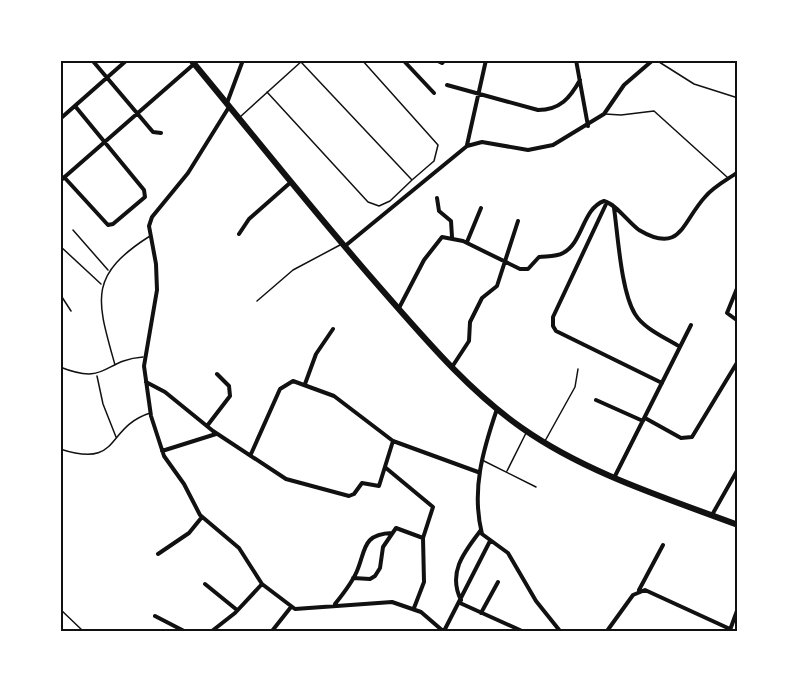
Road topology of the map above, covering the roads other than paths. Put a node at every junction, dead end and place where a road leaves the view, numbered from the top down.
1 (92, 60) edge
2 (127, 60) edge
3 (243, 60) edge
4 (362, 60) edge
5 (404, 60) edge
6 (436, 60) edge
7 (445, 60) edge
8 (486, 60) edge
9 (525, 60) edge
10 (530, 60) edge
11 (576, 60) edge
12 (655, 60) edge
13 (302, 61) edge
14 (193, 62) edge
15 (106, 78) junction
16 (580, 80) junction
17 (447, 85) dead end
18 (267, 92) junction
19 (434, 93) dead end
20 (479, 94) junction
21 (738, 98) edge
22 (228, 105) junction
23 (75, 106) junction
24 (136, 113) junction
25 (604, 114) junction
26 (239, 118) junction
27 (60, 119) edge
28 (588, 126) junction
29 (161, 133) dead end
30 (104, 142) junction
31 (466, 146) junction
32 (738, 172) edge
33 (64, 177) junction
34 (729, 179) junction
35 (412, 180) junction
36 (60, 181) edge
37 (291, 182) junction
38 (436, 198) dead end
39 (607, 202) junction
40 (614, 207) junction
41 (482, 208) dead end
42 (518, 221) dead end
43 (73, 230) dead end
44 (239, 234) dead end
45 (150, 236) junction
46 (452, 237) junction
47 (467, 243) junction
48 (343, 245) junction
49 (60, 246) edge
50 (506, 262) junction
51 (110, 271) junction
52 (102, 285) junction
53 (738, 286) edge
54 (60, 294) edge
55 (257, 301) dead end
56 (398, 309) junction
57 (71, 311) dead end
58 (738, 321) edge
59 (691, 325) dead end
60 (333, 329) dead end
61 (680, 347) junction
62 (145, 357) junction
63 (738, 363) edge
64 (115, 365) junction
65 (60, 367) edge
66 (452, 367) junction
67 (578, 369) dead end
68 (217, 374) dead end
69 (96, 375) junction
70 (146, 381) junction
71 (305, 384) junction
72 (662, 384) junction
73 (596, 400) dead end
74 (497, 408) junction
75 (151, 413) junction
76 (644, 419) junction
77 (207, 426) junction
78 (527, 431) junction
79 (217, 434) junction
80 (116, 438) junction
81 (393, 441) junction
82 (544, 442) junction
83 (60, 449) edge
84 (162, 451) junction
85 (250, 454) junction
86 (481, 459) junction
87 (386, 468) junction
88 (738, 469) edge
89 (478, 472) junction
90 (506, 472) junction
91 (615, 476) junction
92 (536, 487) dead end
93 (712, 515) junction
94 (202, 517) junction
95 (738, 525) edge
96 (481, 530) junction
97 (392, 533) junction
98 (423, 538) junction
99 (490, 541) junction
100 (663, 545) dead end
101 (158, 554) dead end
102 (353, 578) junction
103 (498, 582) dead end
104 (205, 584) dead end
105 (262, 584) junction
106 (639, 591) junction
107 (460, 602) junction
108 (334, 604) junction
109 (291, 607) junction
110 (414, 608) junction
111 (738, 608) edge
112 (60, 609) edge
113 (237, 610) junction
114 (481, 613) junction
115 (155, 616) dead end
116 (730, 630) edge
117 (83, 631) edge
118 (184, 631) edge
119 (212, 631) edge
120 (272, 631) edge
121 (443, 631) edge
122 (522, 631) edge
123 (560, 631) edge
124 (608, 631) edge

1 - 15 street
2 - 15 street
3 - 22 street
4 - 35 lane
5 - 19 street
6 - 7 street
8 - 20 street
9 - 10 street
11 - 16 street
12 - 21 lane
12 - 25 street
13 - 18 lane
13 - 35 lane
14 - 22 highway
14 - 24 street
15 - 23 street
15 - 24 street
16 - 20 street
16 - 28 street
17 - 20 street
18 - 26 lane
18 - 35 lane
20 - 31 street
22 - 26 highway
22 - 45 street
23 - 27 street
23 - 30 street
24 - 29 street
24 - 30 street
25 - 28 street
25 - 34 lane
26 - 37 highway
28 - 31 street
30 - 33 street
30 - 33 street
31 - 48 street
32 - 34 street
33 - 36 street
34 - 40 street
37 - 44 street
37 - 48 highway
38 - 46 street
39 - 40 street
39 - 50 street
39 - 72 street
40 - 61 street
41 - 47 street
42 - 50 street
43 - 51 lane
45 - 51 lane
45 - 62 street
46 - 47 street
46 - 56 street
47 - 50 street
48 - 55 lane
48 - 56 highway
49 - 52 lane
50 - 66 street
51 - 52 lane
52 - 64 lane
53 - 58 street
54 - 57 lane
56 - 66 highway
59 - 61 street
60 - 71 street
61 - 72 street
62 - 64 lane
62 - 70 street
63 - 76 street
64 - 69 lane
65 - 69 lane
66 - 74 highway
67 - 82 lane
68 - 77 street
69 - 80 lane
70 - 75 street
70 - 77 street
71 - 81 street
71 - 85 street
72 - 76 street
73 - 76 street
74 - 78 highway
74 - 86 street
75 - 80 lane
75 - 84 street
76 - 91 street
77 - 79 street
78 - 82 highway
78 - 90 lane
79 - 84 street
79 - 85 street
80 - 83 lane
81 - 87 street
81 - 89 street
82 - 91 highway
84 - 94 street
85 - 87 street
86 - 89 street
86 - 90 lane
87 - 98 street
88 - 93 street
89 - 96 street
90 - 92 lane
91 - 93 highway
93 - 95 highway
94 - 101 street
94 - 105 street
96 - 99 street
96 - 107 street
97 - 98 street
97 - 102 street
97 - 102 street
98 - 110 street
99 - 107 street
99 - 123 street
100 - 106 street
102 - 108 street
103 - 114 street
104 - 113 street
105 - 109 street
105 - 113 street
106 - 116 street
106 - 124 street
107 - 114 street
107 - 121 street
108 - 109 street
108 - 110 street
109 - 120 street
110 - 121 street
111 - 116 street
112 - 117 lane
113 - 119 street
114 - 122 street
115 - 118 street

